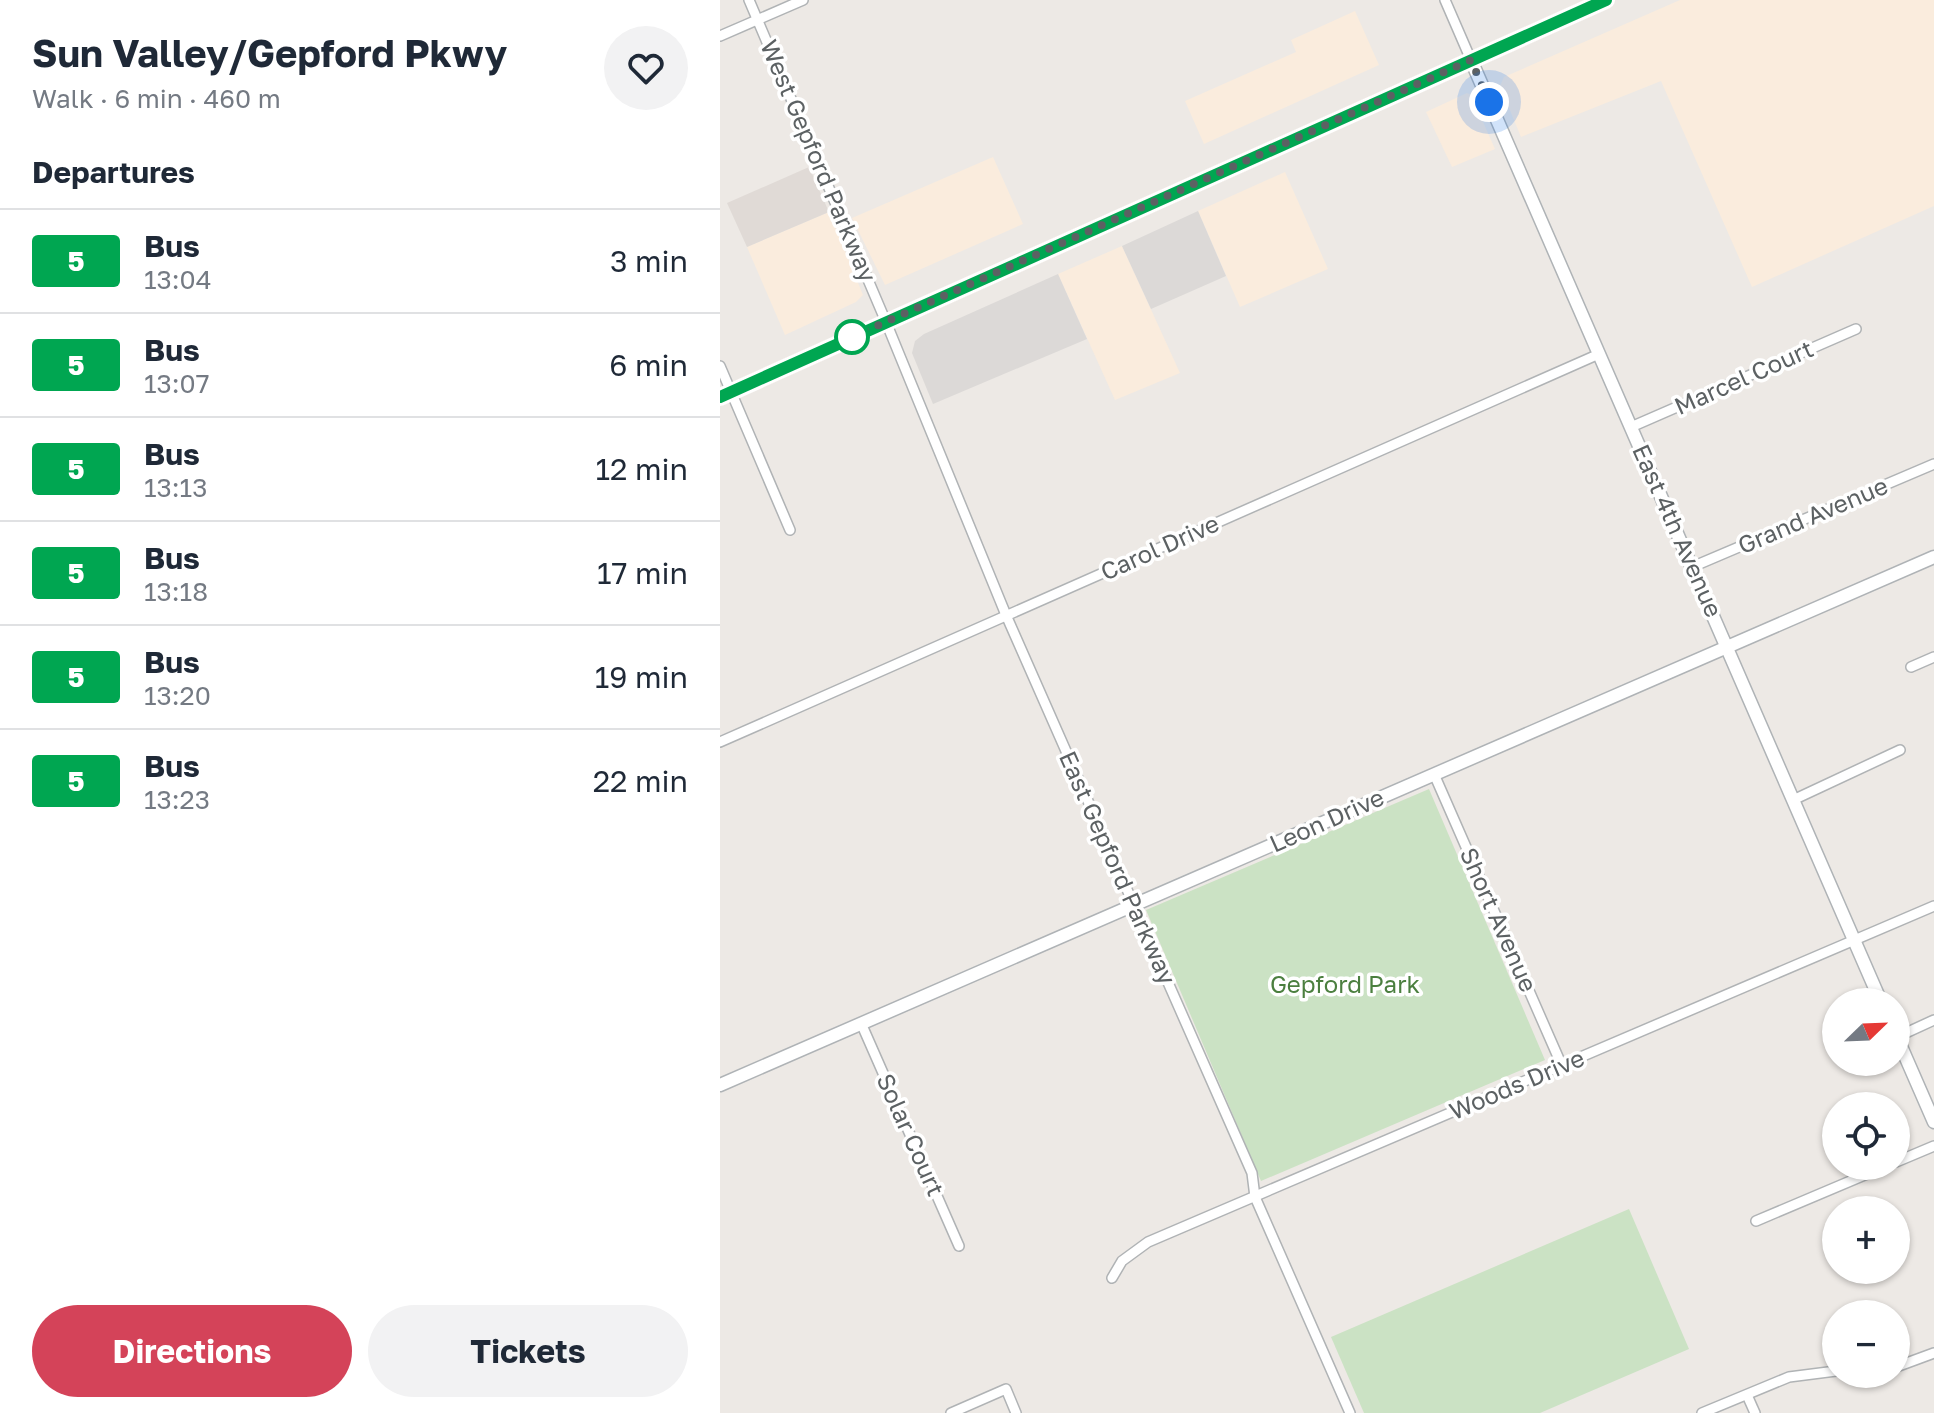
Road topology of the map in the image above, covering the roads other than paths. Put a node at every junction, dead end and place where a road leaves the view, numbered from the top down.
1 (749, 0) edge
2 (803, 0) edge
3 (1445, 0) edge
4 (1606, 0) edge
5 (758, 20) junction
6 (720, 36) edge
7 (1471, 60) junction
8 (886, 322) junction
9 (1856, 329) dead end
10 (1599, 354) junction
11 (720, 366) edge
12 (725, 394) edge
13 (1631, 427) junction
14 (1934, 464) edge
15 (790, 530) dead end
16 (1934, 557) edge
17 (1692, 567) junction
18 (1006, 615) junction
19 (1728, 646) junction
20 (1934, 657) edge
21 (1911, 667) dead end
22 (720, 742) edge
23 (1900, 750) dead end
24 (1434, 774) junction
25 (1793, 800) junction
26 (1133, 905) junction
27 (1934, 906) edge
28 (1855, 940) junction
29 (1875, 988) edge
30 (1934, 1020) edge
31 (861, 1023) junction
32 (1910, 1030) edge
33 (1562, 1066) junction
34 (1910, 1068) edge
35 (720, 1085) edge
36 (1934, 1122) edge
37 (1934, 1146) edge
38 (1910, 1156) edge
39 (1853, 1180) edge
40 (1255, 1197) junction
41 (1756, 1221) dead end
42 (959, 1246) dead end
43 (1112, 1278) dead end
44 (1934, 1353) edge
45 (1910, 1362) edge
46 (1822, 1372) edge
47 (1747, 1395) junction
48 (951, 1413) edge
49 (1016, 1413) edge
50 (1350, 1413) edge
51 (1702, 1413) edge
52 (1755, 1413) edge

1 - 5 street, West Gepford Parkway
2 - 5 street
3 - 7 street
4 - 7 main road
5 - 6 street
5 - 8 street, West Gepford Parkway
7 - 8 main road
7 - 10 street, East 4th Avenue
8 - 12 main road
8 - 18 street, East Gepford Parkway
9 - 13 street, Marcel Court
10 - 13 street, East 4th Avenue
10 - 18 street, Carol Drive
11 - 12 street
12 - 15 street
13 - 17 street, East 4th Avenue
14 - 17 street, Grand Avenue
16 - 19 street, Leon Drive
17 - 19 street, East 4th Avenue
18 - 22 street, Carol Drive
18 - 26 street, East Gepford Parkway
19 - 24 street, Leon Drive
19 - 25 street, East 4th Avenue
20 - 21 street
23 - 25 street
24 - 26 street, Leon Drive
24 - 33 street, Short Avenue
25 - 28 street, East 4th Avenue
26 - 31 street, Leon Drive
26 - 40 street, East Gepford Parkway
27 - 28 street, Woods Drive
28 - 29 street, East 4th Avenue
28 - 33 street, Woods Drive
30 - 32 street
31 - 35 street, Leon Drive
31 - 42 street, Solar Court
33 - 40 street, Woods Drive
34 - 36 street
37 - 38 street
39 - 41 street
40 - 43 street, Woods Drive
40 - 50 street, East Gepford Parkway
44 - 45 street
46 - 47 street
47 - 51 street
47 - 52 street
48 - 49 street

